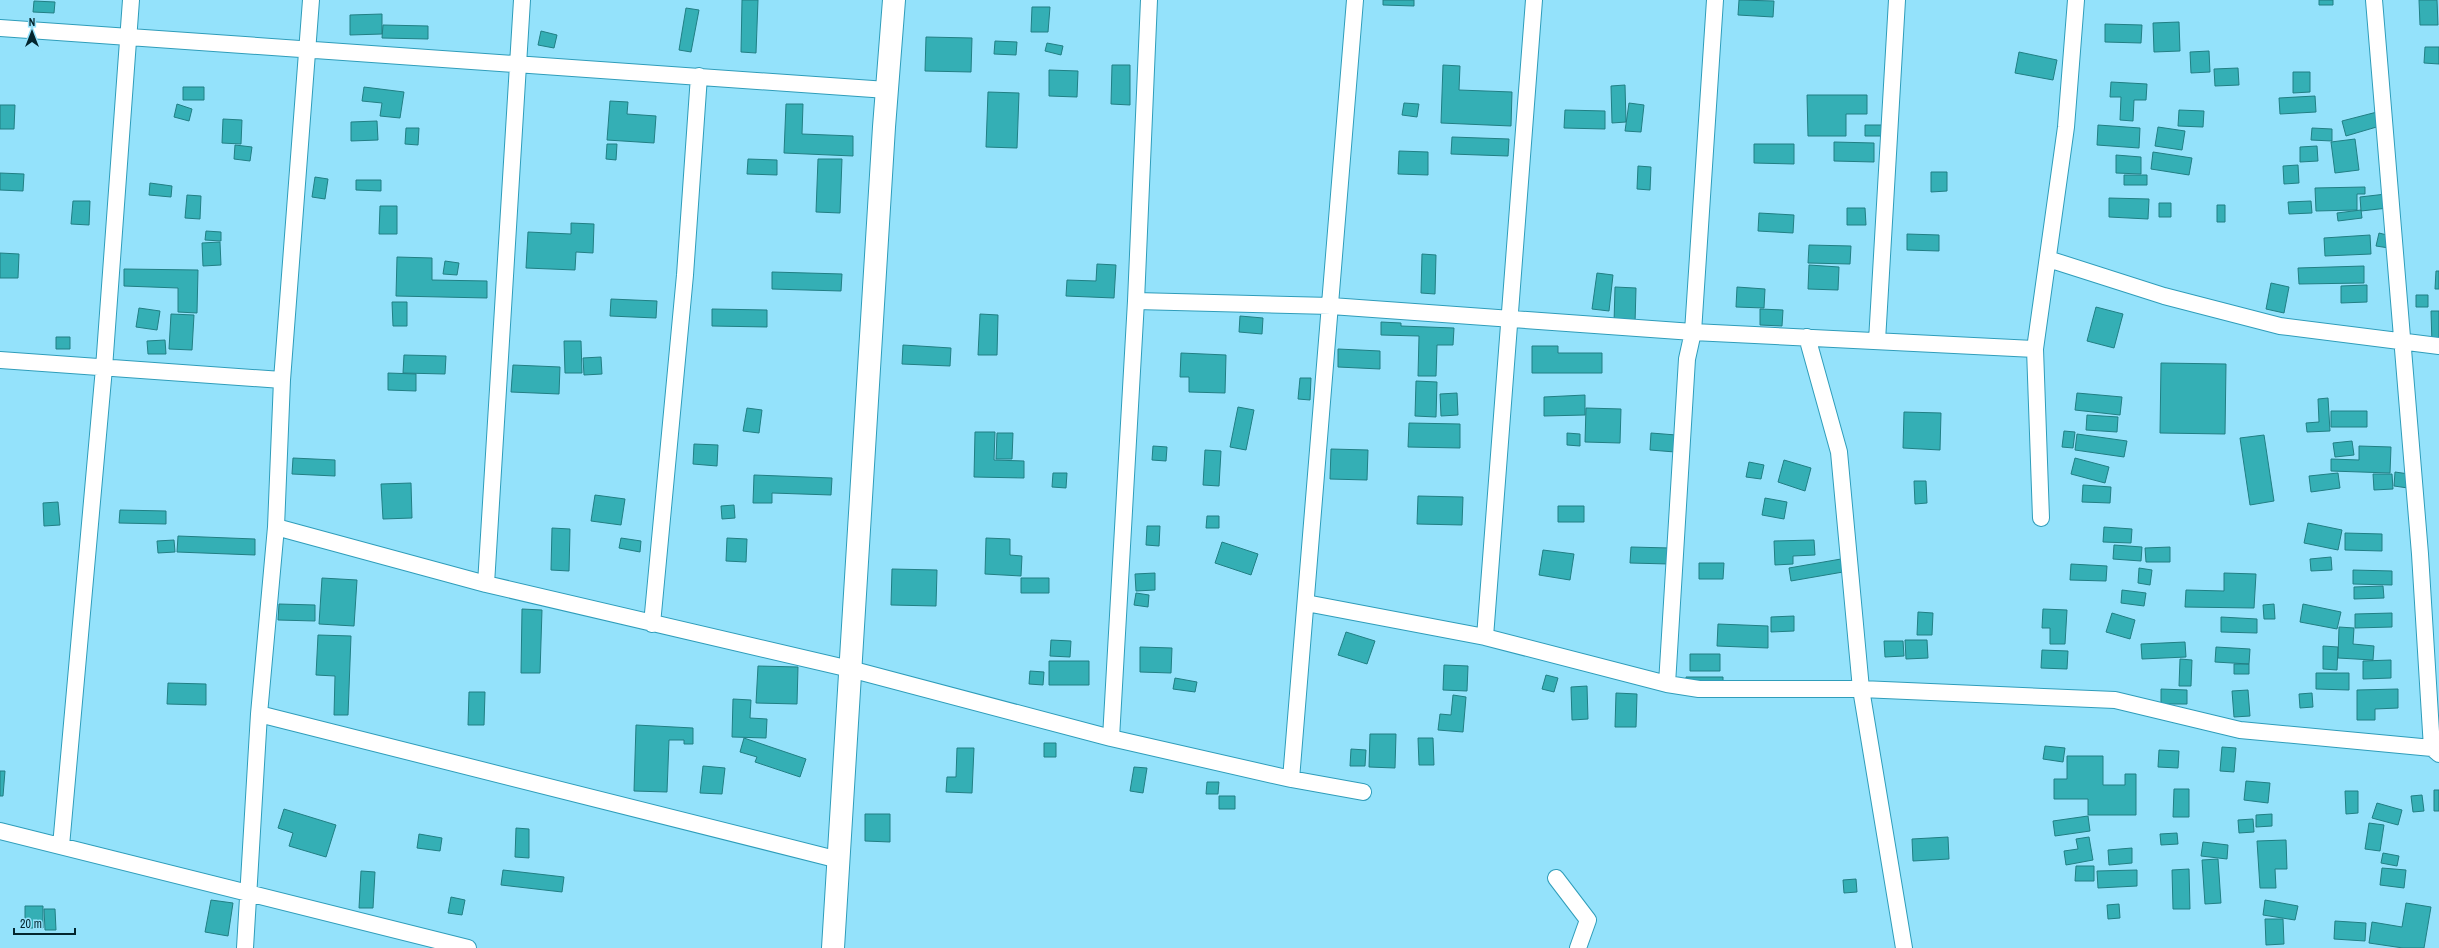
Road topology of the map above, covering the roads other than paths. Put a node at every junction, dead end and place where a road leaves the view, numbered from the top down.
1 (131, 0) edge
2 (311, 0) edge
3 (522, 0) edge
4 (894, 0) edge
5 (1149, 0) edge
6 (1355, 0) edge
7 (1534, 0) edge
8 (1715, 0) edge
9 (1897, 0) edge
10 (2076, 0) edge
11 (2374, 0) edge
12 (0, 28) edge
13 (129, 37) junction
14 (307, 48) junction
15 (517, 63) junction
16 (700, 76) junction
17 (887, 90) junction
18 (2048, 259) junction
19 (1136, 301) junction
20 (1331, 306) junction
21 (1510, 319) junction
22 (1694, 332) junction
23 (1807, 337) junction
24 (2403, 340) junction
25 (1877, 341) junction
26 (2439, 346) edge
27 (2035, 349) junction
28 (0, 360) edge
29 (104, 368) junction
30 (282, 380) junction
31 (2040, 518) dead end
32 (276, 527) junction
33 (486, 584) junction
34 (1306, 603) junction
35 (652, 624) junction
36 (1484, 637) junction
37 (850, 669) junction
38 (1667, 684) junction
39 (1861, 689) junction
40 (259, 714) junction
41 (1111, 738) junction
42 (2436, 751) edge
43 (1291, 779) junction
44 (1364, 792) dead end
45 (0, 830) edge
46 (60, 846) junction
47 (838, 860) junction
48 (1556, 878) dead end
49 (250, 892) junction
50 (245, 948) edge
51 (468, 948) edge
52 (833, 948) edge
53 (1578, 948) edge
54 (1904, 948) edge

1 - 13 street
2 - 14 street
3 - 15 street
4 - 17 street
5 - 19 street
6 - 20 street
7 - 21 street
8 - 22 street
9 - 25 street
10 - 18 street
11 - 24 street
12 - 13 street
13 - 14 street
13 - 29 street
14 - 15 street
14 - 30 street
15 - 16 street
15 - 33 street
16 - 17 street
16 - 35 street
17 - 37 street
18 - 24 street
18 - 27 street
19 - 20 street
19 - 41 street
20 - 21 street
20 - 34 street
21 - 22 street
21 - 36 street
22 - 23 street
22 - 38 street
23 - 25 street
23 - 39 street
24 - 26 street
24 - 42 street
25 - 27 street
27 - 31 street
28 - 29 street
29 - 30 street
29 - 46 street
30 - 32 street
32 - 33 street
32 - 40 street
33 - 35 street
34 - 36 street
34 - 43 street
35 - 37 street
36 - 38 street
37 - 41 street
37 - 47 street
38 - 39 street
39 - 42 street
39 - 54 street
40 - 47 street
40 - 49 street
41 - 43 street
43 - 44 street
45 - 46 street
46 - 49 street
47 - 52 street
48 - 53 street
49 - 50 street
49 - 51 street

